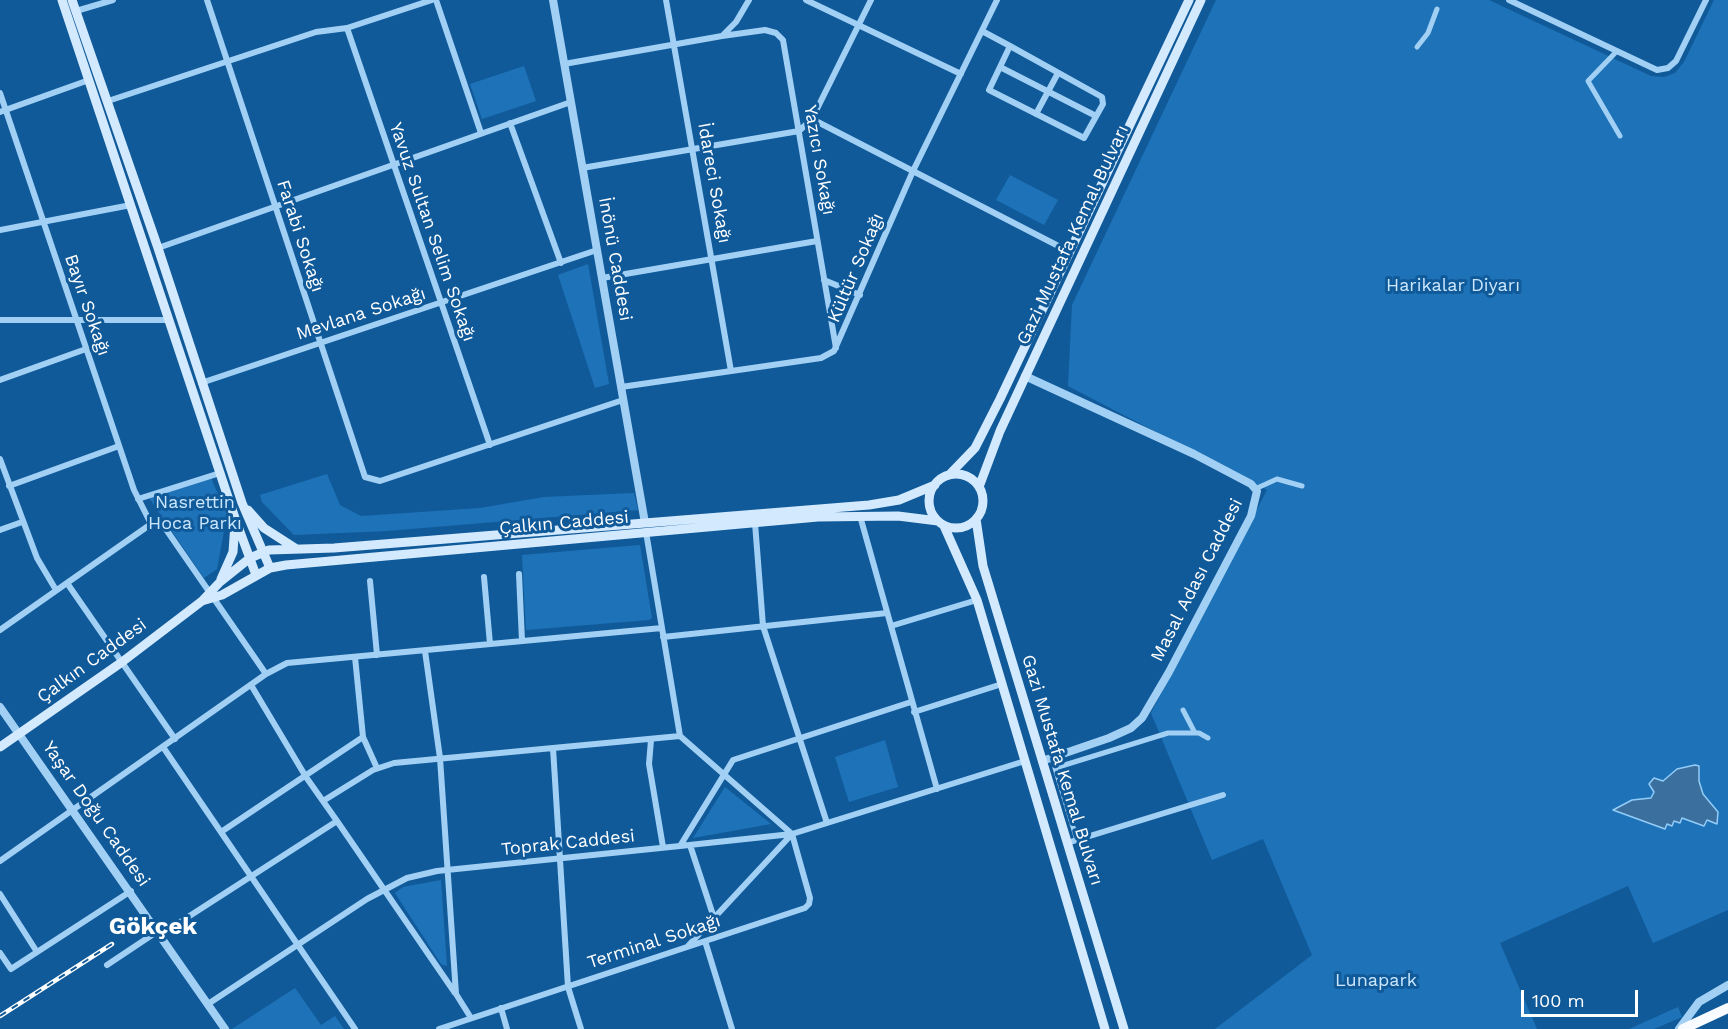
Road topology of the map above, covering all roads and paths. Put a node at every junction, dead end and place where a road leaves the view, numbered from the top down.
1 (62, 0) edge
2 (72, 0) edge
3 (112, 0) edge
4 (207, 0) edge
5 (434, 0) edge
6 (553, 0) edge
7 (666, 0) edge
8 (749, 0) edge
9 (806, 0) edge
10 (871, 0) edge
11 (997, 0) edge
12 (1189, 0) edge
13 (1201, 0) edge
14 (1509, 0) edge
15 (1706, 0) edge
16 (1437, 9) dead end
17 (76, 10) junction
18 (858, 25) junction
19 (347, 28) junction
20 (982, 31) junction
21 (722, 36) junction
22 (674, 44) junction
23 (1010, 46) junction
24 (1417, 47) dead end
25 (1617, 51) junction
26 (227, 62) junction
27 (564, 64) junction
28 (1000, 68) junction
29 (1058, 73) junction
30 (961, 74) junction
31 (89, 80) junction
32 (1048, 92) junction
33 (0, 93) edge
34 (108, 101) junction
35 (571, 102) junction
36 (3, 111) edge
37 (1036, 114) junction
38 (1096, 116) junction
39 (812, 119) junction
40 (510, 123) junction
41 (799, 131) junction
42 (481, 133) junction
43 (1620, 136) dead end
44 (693, 149) junction
45 (393, 163) junction
46 (582, 168) junction
47 (913, 171) junction
48 (131, 205) junction
49 (274, 206) junction
50 (43, 221) junction
51 (0, 230) edge
52 (818, 241) junction
53 (158, 248) junction
54 (597, 250) junction
55 (1070, 252) junction
56 (712, 259) junction
57 (561, 263) junction
58 (602, 278) junction
59 (824, 280) junction
60 (860, 295) junction
61 (441, 303) junction
62 (0, 320) edge
63 (76, 320) junction
64 (169, 320) junction
65 (320, 344) junction
66 (86, 349) junction
67 (836, 349) junction
68 (731, 371) junction
69 (1025, 376) junction
70 (0, 380) edge
71 (201, 383) junction
72 (621, 387) junction
73 (623, 400) junction
74 (490, 445) junction
75 (119, 446) junction
76 (0, 459) edge
77 (220, 473) junction
78 (949, 475) junction
79 (935, 485) junction
80 (9, 486) junction
81 (1302, 486) dead end
82 (979, 487) junction
83 (1255, 489) junction
84 (138, 499) junction
85 (242, 503) junction
86 (860, 516) junction
87 (976, 519) junction
88 (236, 521) junction
89 (22, 522) junction
90 (154, 523) junction
91 (755, 523) junction
92 (941, 523) junction
93 (646, 528) junction
94 (0, 530) edge
95 (295, 548) junction
96 (263, 552) junction
97 (250, 558) junction
98 (270, 568) junction
99 (256, 574) junction
100 (519, 574) dead end
101 (484, 577) dead end
102 (370, 581) dead end
103 (220, 582) junction
104 (67, 583) junction
105 (56, 590) junction
106 (211, 595) junction
107 (977, 600) junction
108 (887, 613) junction
109 (763, 626) junction
110 (891, 626) junction
111 (662, 628) junction
112 (0, 630) edge
113 (663, 637) junction
114 (522, 641) junction
115 (490, 644) junction
116 (425, 651) junction
117 (377, 655) junction
118 (355, 657) junction
119 (122, 662) junction
120 (266, 674) junction
121 (1002, 684) junction
122 (251, 685) junction
123 (911, 702) junction
124 (0, 706) edge
125 (1183, 710) dead end
126 (914, 712) junction
127 (19, 733) junction
128 (1195, 733) junction
129 (680, 736) junction
130 (363, 737) junction
131 (800, 738) junction
132 (1208, 738) dead end
133 (175, 739) junction
134 (651, 740) junction
135 (0, 747) edge
136 (163, 747) junction
137 (553, 748) junction
138 (440, 758) junction
139 (1025, 761) junction
140 (1042, 761) junction
141 (377, 768) junction
142 (723, 774) junction
143 (306, 777) junction
144 (937, 789) junction
145 (1223, 795) dead end
146 (323, 801) junction
147 (74, 809) junction
148 (338, 821) junction
149 (827, 823) junction
150 (220, 832) junction
151 (792, 834) junction
152 (1072, 841) junction
153 (690, 845) junction
154 (680, 846) junction
155 (663, 848) junction
156 (559, 859) junction
157 (0, 861) edge
158 (449, 870) junction
159 (251, 877) junction
160 (385, 888) junction
161 (130, 891) junction
162 (0, 894) edge
163 (714, 918) junction
164 (159, 933) junction
165 (705, 941) junction
166 (297, 945) junction
167 (687, 947) junction
168 (37, 952) junction
169 (0, 953) edge
170 (107, 965) dead end
171 (1728, 986) edge
172 (567, 987) junction
173 (456, 994) junction
174 (208, 1004) junction
175 (501, 1008) junction
176 (1728, 1008) edge
177 (471, 1018) junction
178 (225, 1029) edge
179 (355, 1029) edge
180 (439, 1029) edge
181 (507, 1029) edge
182 (580, 1029) edge
183 (732, 1029) edge
184 (1106, 1029) edge
185 (1124, 1029) edge
186 (1679, 1029) edge
187 (1683, 1029) edge

1 - 31 main road
2 - 17 main road
3 - 17 street
4 - 26 street, Farabi Sokağı
5 - 19 street
5 - 42 street
6 - 27 street, İnönü Caddesi
7 - 22 street, İdareci Sokağı
8 - 21 street
9 - 18 street
10 - 18 street
11 - 20 street, Kültür Sokağı
12 - 55 main road, Gazi Mustafa Kemal Bulvarı
13 - 69 main road, Gazi Mustafa Kemal Bulvarı
14 - 25 street
15 - 25 street
16 - 24 street
17 - 34 main road
18 - 30 street
18 - 39 street
19 - 26 street
19 - 45 street, Yavuz Sultan Selim Sokağı
20 - 23 street
20 - 30 street, Kültür Sokağı
21 - 22 street
21 - 41 street, Yazıcı Sokağı
22 - 27 street
22 - 44 street, İdareci Sokağı
23 - 28 street
23 - 29 street
25 - 43 street
26 - 34 street
26 - 49 street, Farabi Sokağı
27 - 35 street, İnönü Caddesi
28 - 32 street
28 - 37 street
29 - 32 street
29 - 38 street
30 - 47 street, Kültür Sokağı
31 - 36 street
31 - 48 main road
32 - 37 street
32 - 38 street
33 - 36 street, Bayır Sokağı
34 - 53 main road
35 - 40 street
35 - 46 street, İnönü Caddesi
36 - 50 street, Bayır Sokağı
37 - 38 street
39 - 41 street
39 - 47 street
40 - 42 street
40 - 57 street
41 - 44 street
41 - 52 street, Yazıcı Sokağı
42 - 45 street
44 - 46 street
44 - 56 street, İdareci Sokağı
45 - 49 street
45 - 61 street, Yavuz Sultan Selim Sokağı
46 - 54 street, İnönü Caddesi
47 - 55 street
47 - 60 street, Kültür Sokağı
48 - 50 street
48 - 64 main road
49 - 53 street
49 - 65 street, Farabi Sokağı
50 - 51 street
50 - 63 street, Bayır Sokağı
52 - 56 street
52 - 59 street, Yazıcı Sokağı
53 - 71 main road
54 - 57 street, Mevlana Sokağı
54 - 58 street, İnönü Caddesi
55 - 78 main road, Gazi Mustafa Kemal Bulvarı
56 - 58 street
56 - 68 street, İdareci Sokağı
57 - 61 street, Mevlana Sokağı
58 - 72 street, İnönü Caddesi
59 - 60 street
59 - 67 street, Yazıcı Sokağı
60 - 67 street, Kültür Sokağı
61 - 65 street, Mevlana Sokağı
61 - 74 street, Yavuz Sultan Selim Sokağı
62 - 63 street
63 - 64 street
63 - 66 street, Bayır Sokağı
64 - 77 main road
65 - 71 street, Mevlana Sokağı
65 - 74 street, Farabi Sokağı
66 - 70 street
66 - 75 street, Bayır Sokağı
67 - 68 street, Kültür Sokağı
68 - 72 street, Kültür Sokağı
69 - 82 main road, Gazi Mustafa Kemal Bulvarı
69 - 83 street, Masal Adası Caddesi
71 - 85 main road
72 - 73 street, İnönü Caddesi
73 - 74 street
73 - 93 street, İnönü Caddesi
75 - 80 street
75 - 84 street, Bayır Sokağı
76 - 80 street
77 - 84 street
77 - 88 main road
78 - 79 main road
78 - 82 main road
79 - 92 main road
79 - 93 main road, Çalkın Caddesi
80 - 89 street
81 - 83 street
82 - 87 main road
83 - 140 street, Masal Adası Caddesi
84 - 90 street, Bayır Sokağı
85 - 95 main road
85 - 96 main road
86 - 91 main road, Çalkın Caddesi
86 - 92 main road, Çalkın Caddesi
86 - 108 street
87 - 92 main road
87 - 140 main road, Gazi Mustafa Kemal Bulvarı
88 - 97 main road
88 - 103 main road, Çalkın Caddesi
89 - 94 street
89 - 105 street
90 - 104 street
90 - 106 street, Bayır Sokağı
91 - 93 main road, Çalkın Caddesi
91 - 109 street
92 - 107 main road, Gazi Mustafa Kemal Bulvarı
93 - 95 main road, Çalkın Caddesi
93 - 98 main road, Çalkın Caddesi
93 - 111 street
95 - 96 main road, Çalkın Caddesi
96 - 97 main road, Çalkın Caddesi
96 - 98 main road
97 - 99 main road
97 - 103 main road, Çalkın Caddesi
98 - 99 main road, Çalkın Caddesi
99 - 106 main road, Çalkın Caddesi
100 - 114 street
101 - 115 street
102 - 117 street
103 - 106 main road, Çalkın Caddesi
104 - 105 street
104 - 119 street
105 - 112 street
106 - 119 main road, Çalkın Caddesi
106 - 120 street, Bayır Sokağı
107 - 110 street
107 - 121 main road, Gazi Mustafa Kemal Bulvarı
108 - 109 street
108 - 110 street
109 - 113 street
109 - 131 street
110 - 123 street
111 - 113 street
111 - 114 street
113 - 129 street
114 - 115 street
115 - 116 street
116 - 117 street
116 - 138 street
117 - 118 street
118 - 120 street
118 - 130 street
119 - 127 main road, Çalkın Caddesi
119 - 133 street
120 - 122 street
121 - 126 street
121 - 139 main road, Gazi Mustafa Kemal Bulvarı
122 - 133 street
122 - 143 street
123 - 126 street
123 - 131 street
124 - 127 street, Yaşar Doğu Caddesi
125 - 128 street
126 - 144 street
127 - 135 main road, Çalkın Caddesi
127 - 147 street, Yaşar Doğu Caddesi
128 - 132 street
128 - 152 street
129 - 134 street
129 - 142 street
130 - 141 street
130 - 143 street
131 - 142 street
131 - 149 street
133 - 136 street
134 - 137 street
134 - 155 street
136 - 147 street
136 - 150 street
137 - 138 street
137 - 156 street
138 - 141 street
138 - 158 street
139 - 144 street, Toprak Caddesi
139 - 184 main road, Gazi Mustafa Kemal Bulvarı
140 - 152 main road, Gazi Mustafa Kemal Bulvarı
141 - 146 street
142 - 151 street
142 - 154 street
143 - 146 street
143 - 150 street
144 - 149 street, Toprak Caddesi
145 - 152 street
146 - 148 street
147 - 157 street
147 - 161 street, Yaşar Doğu Caddesi
148 - 159 street
148 - 160 street
149 - 151 street, Toprak Caddesi
150 - 159 street
151 - 153 street, Toprak Caddesi
151 - 163 street
151 - 165 street, Terminal Sokağı
152 - 185 main road, Gazi Mustafa Kemal Bulvarı
153 - 154 street, Toprak Caddesi
153 - 163 street
154 - 155 street, Toprak Caddesi
155 - 156 street, Toprak Caddesi
156 - 158 street, Toprak Caddesi
156 - 172 street
158 - 160 street, Toprak Caddesi
158 - 173 street
159 - 164 street
159 - 166 street
160 - 166 street, Toprak Caddesi
160 - 173 street
161 - 164 street, Yaşar Doğu Caddesi
161 - 168 street
162 - 168 street
163 - 167 street
164 - 170 street
164 - 174 street, Yaşar Doğu Caddesi
165 - 167 street, Terminal Sokağı
165 - 183 street
166 - 174 street, Toprak Caddesi
166 - 179 street
167 - 172 street, Terminal Sokağı
168 - 169 street
171 - 186 street
172 - 175 street, Terminal Sokağı
172 - 182 street
173 - 177 street
174 - 178 street, Yaşar Doğu Caddesi
175 - 177 street, Terminal Sokağı
175 - 181 street
176 - 187 highway
177 - 180 street, Terminal Sokağı

